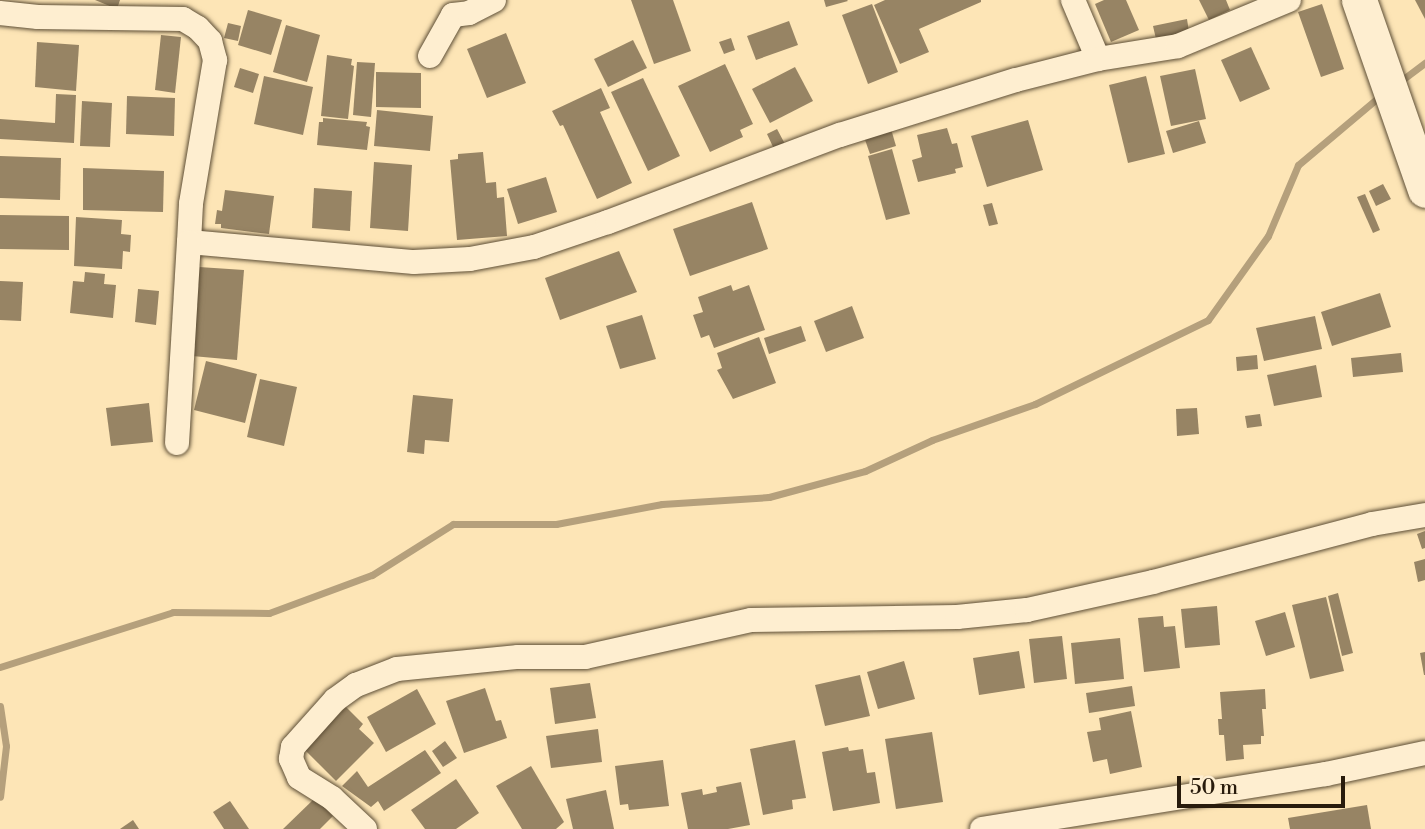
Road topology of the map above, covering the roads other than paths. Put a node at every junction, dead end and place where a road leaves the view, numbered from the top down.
1 (494, 0) edge
2 (1073, 0) edge
3 (1289, 0) edge
4 (1359, 0) edge
5 (0, 13) edge
6 (430, 56) dead end
7 (1098, 59) junction
8 (1425, 190) edge
9 (189, 242) junction
10 (177, 443) dead end
11 (1425, 515) edge
12 (1425, 753) edge
13 (365, 829) edge
14 (982, 829) edge

1 - 6 street
2 - 7 street
3 - 7 street
4 - 8 main road
5 - 9 street
7 - 9 street
9 - 10 street
11 - 13 street
12 - 14 street

